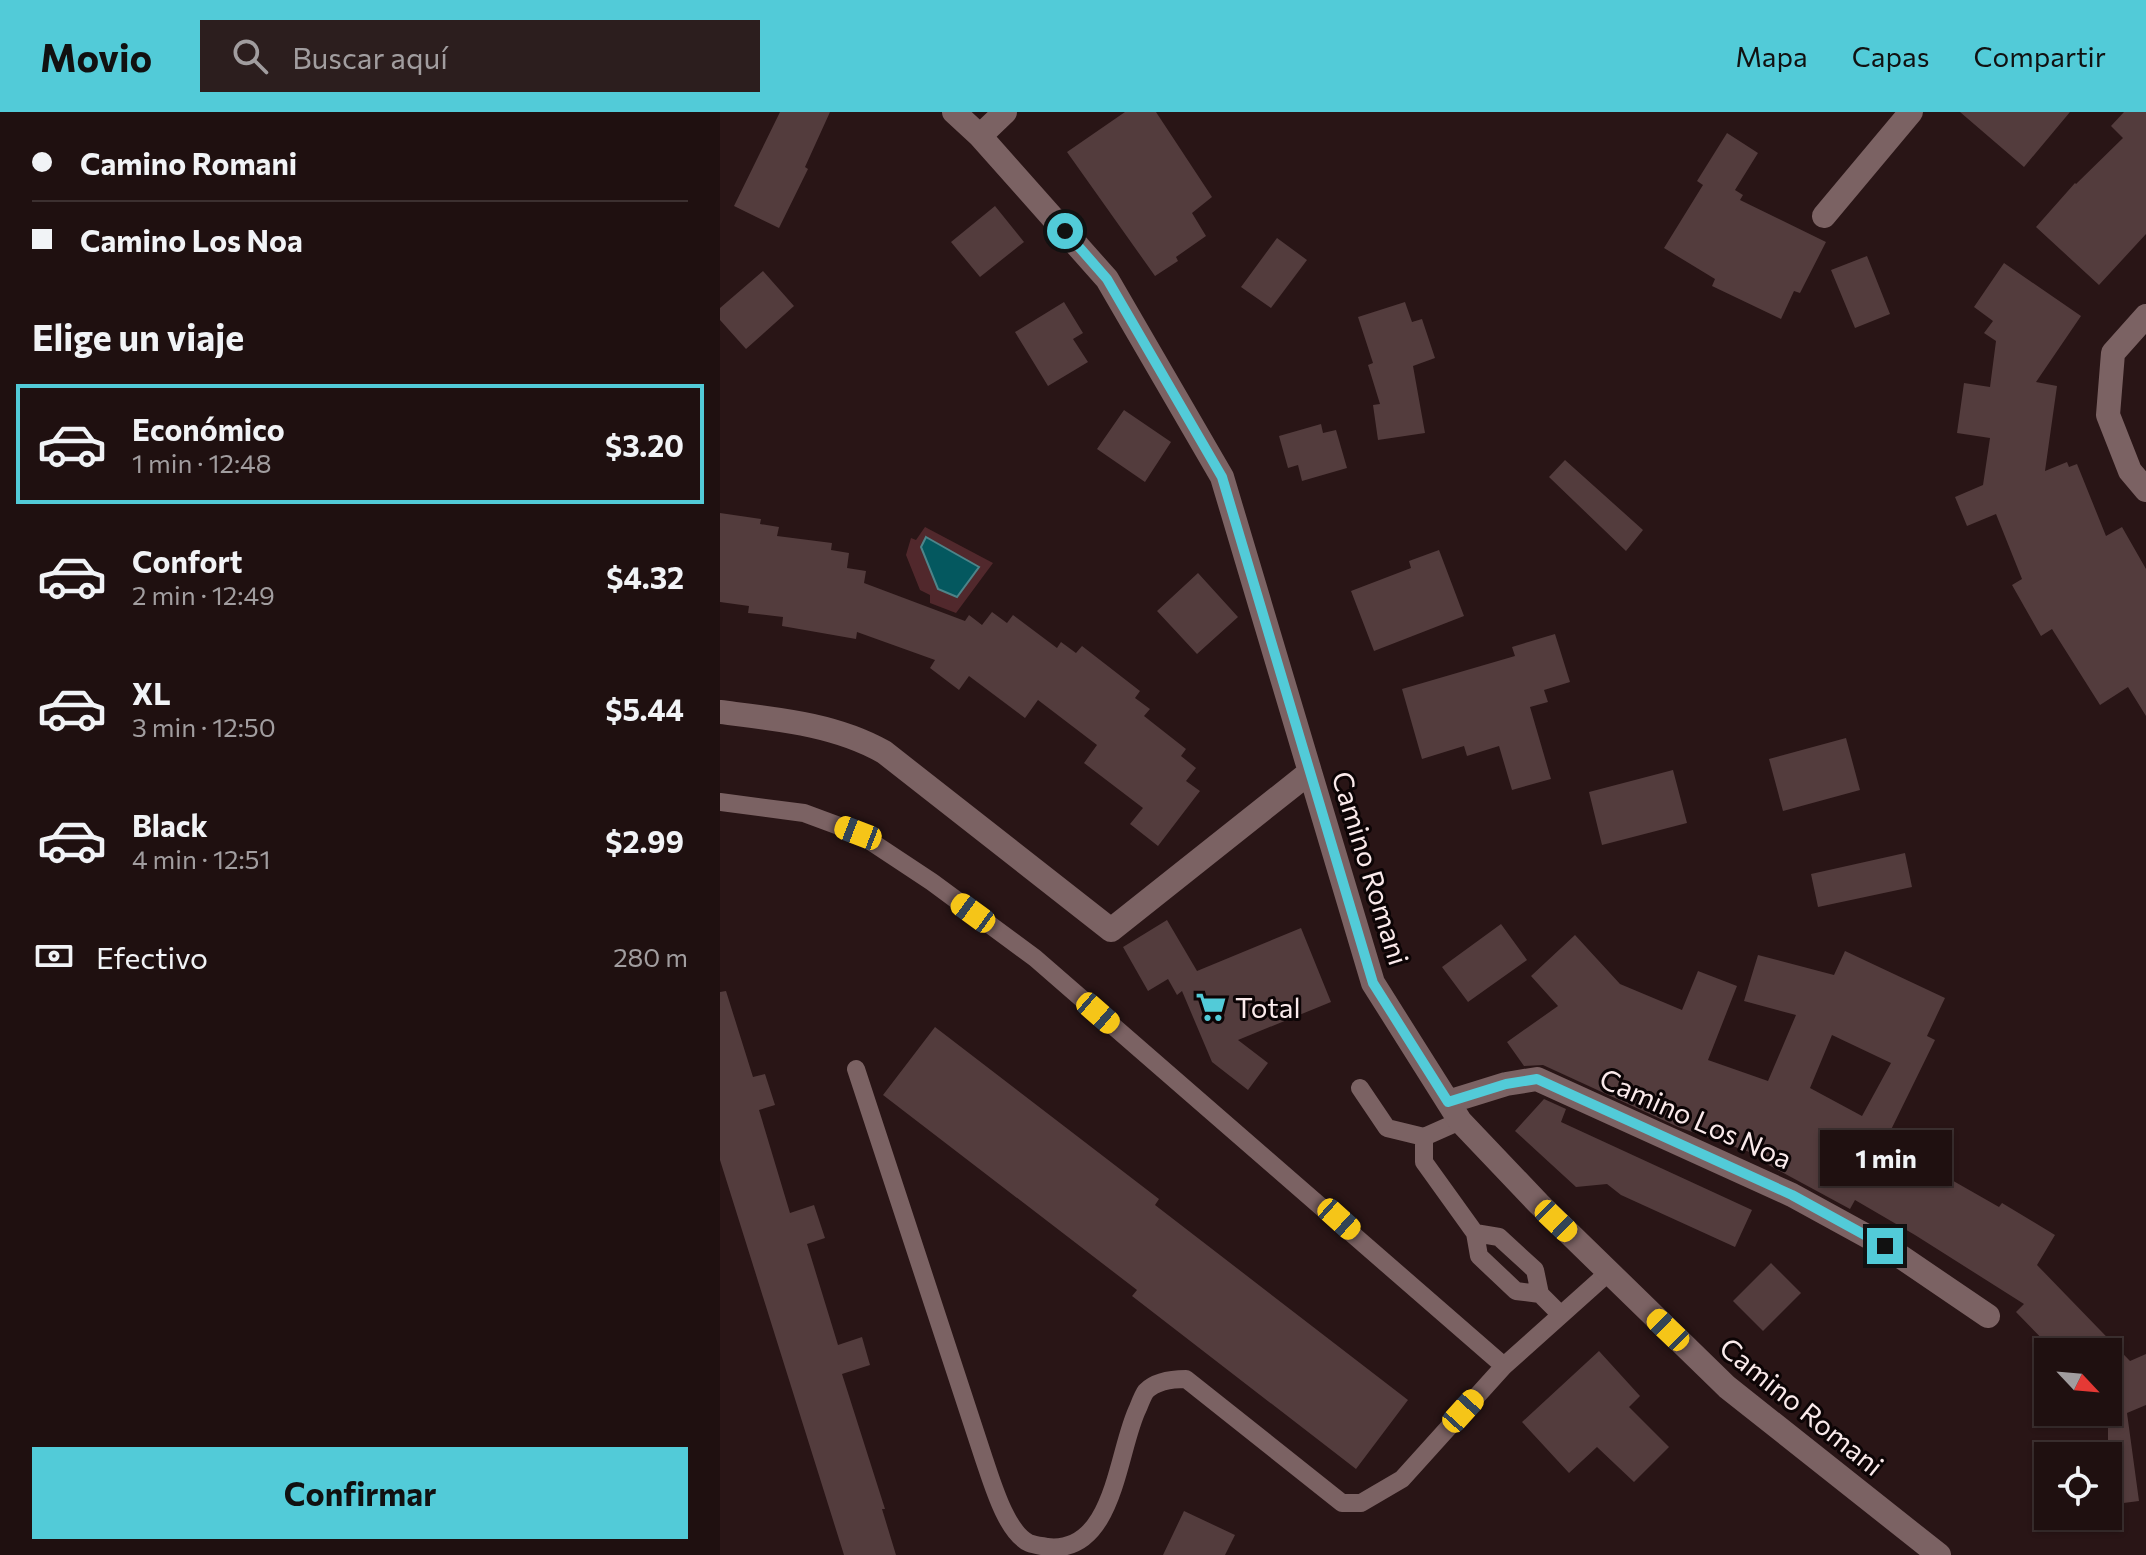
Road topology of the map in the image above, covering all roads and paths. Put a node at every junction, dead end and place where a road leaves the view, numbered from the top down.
1 (954, 112) edge
2 (1005, 112) edge
3 (1911, 112) edge
4 (980, 136) junction
5 (1824, 216) dead end
6 (2146, 316) edge
7 (2146, 490) edge
8 (720, 712) edge
9 (1310, 772) junction
10 (720, 802) edge
11 (856, 1069) dead end
12 (1360, 1088) dead end
13 (1454, 1112) junction
14 (1424, 1137) junction
15 (1475, 1233) junction
16 (1609, 1272) junction
17 (1540, 1294) junction
18 (1560, 1314) junction
19 (1988, 1316) dead end
20 (1504, 1366) junction
21 (1939, 1555) edge

1 - 4 street, Camino Romani
2 - 4 street
3 - 5 street
4 - 9 street, Camino Romani
6 - 7 street
8 - 9 street
9 - 13 street, Camino Romani
10 - 20 lane
11 - 20 lane
12 - 14 lane
13 - 14 lane
13 - 16 street, Camino Romani
13 - 19 street, Camino Los Noa
14 - 15 lane
15 - 17 lane
15 - 17 lane
16 - 18 lane
16 - 21 street, Camino Romani
17 - 18 lane
18 - 20 lane

